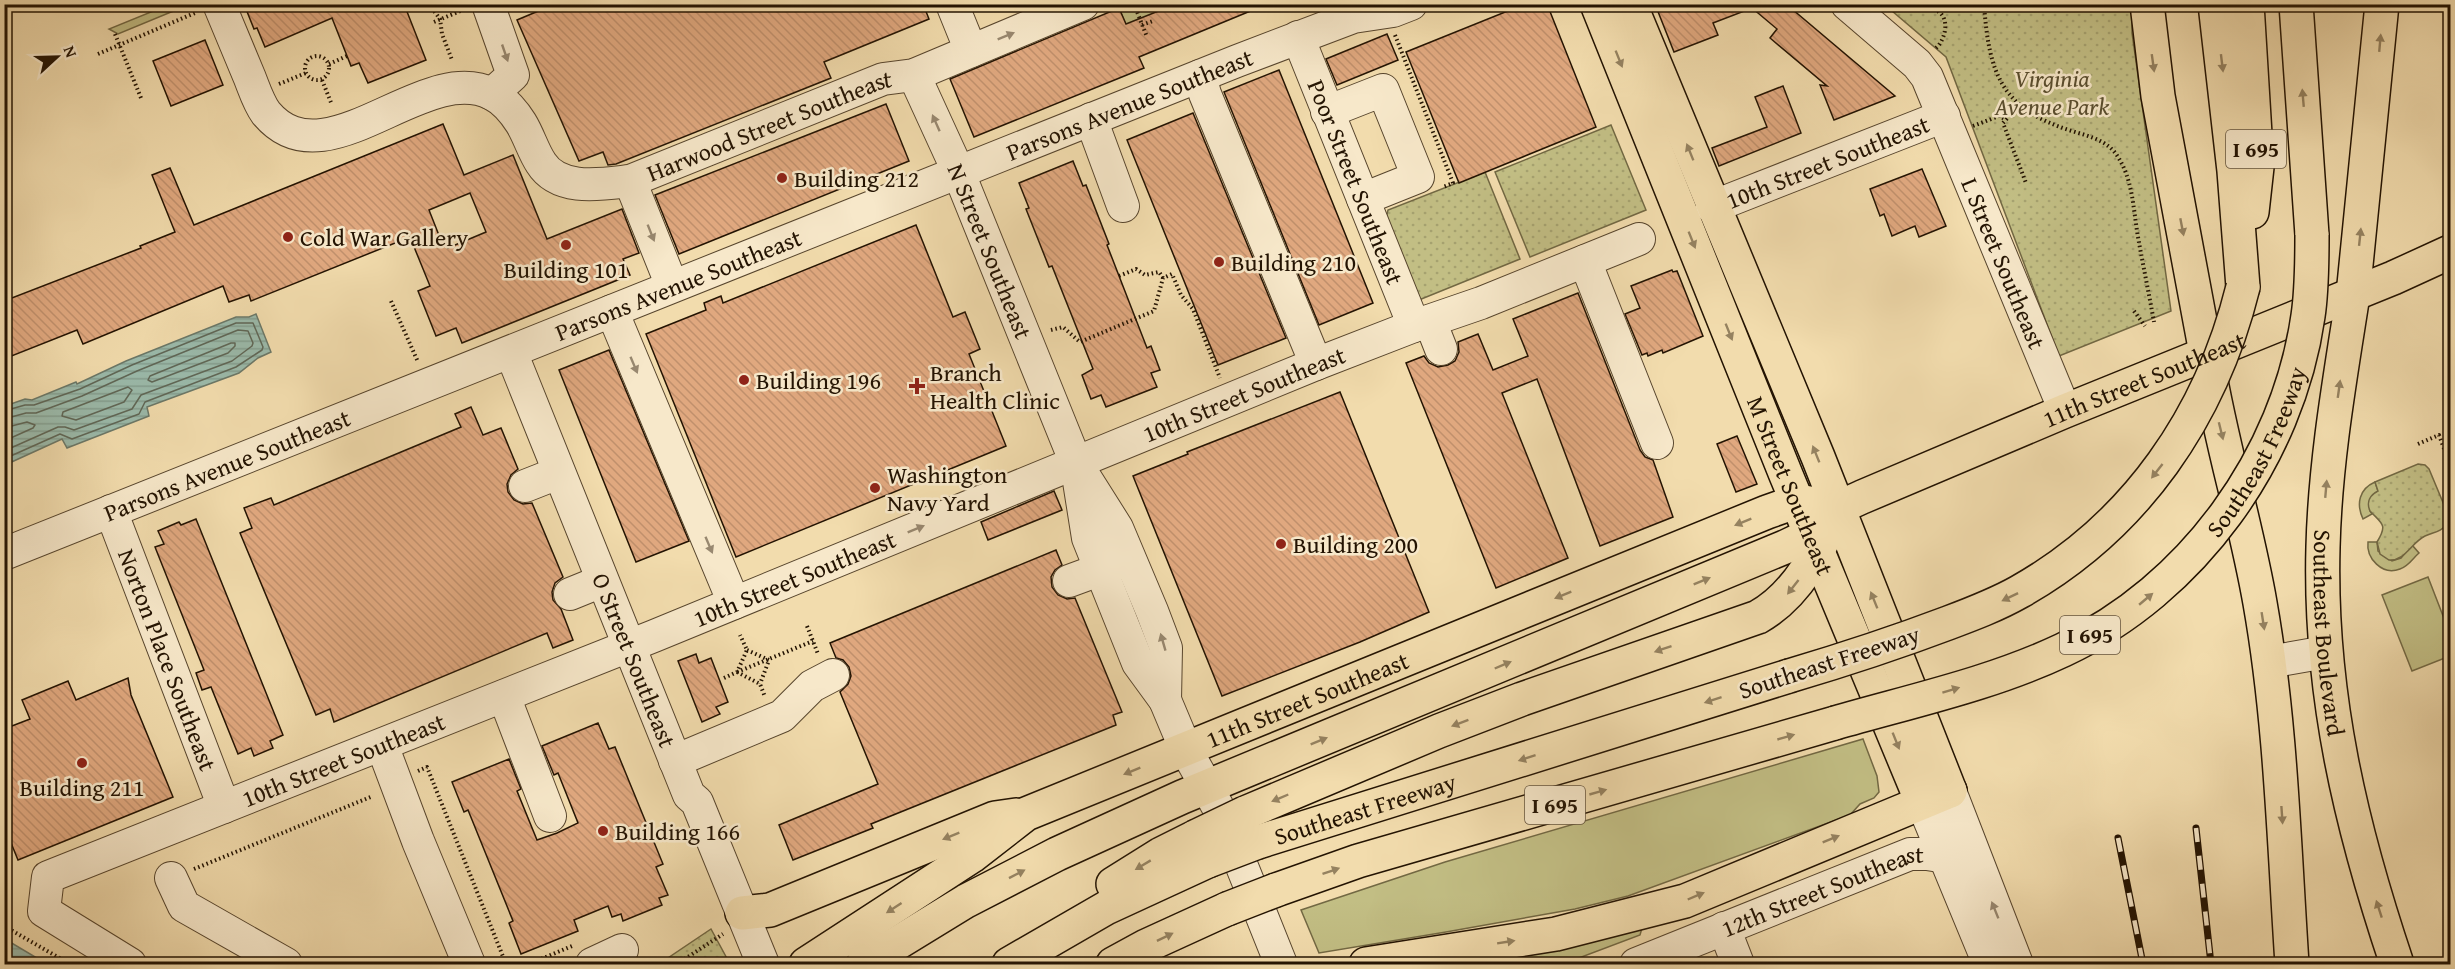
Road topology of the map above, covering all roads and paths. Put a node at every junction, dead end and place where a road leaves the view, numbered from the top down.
1 (429, 4) edge
2 (952, 4) edge
3 (1083, 4) edge
4 (1134, 4) edge
5 (1411, 4) edge
6 (1597, 4) edge
7 (1630, 4) edge
8 (1847, 4) edge
9 (1918, 4) edge
10 (1984, 4) edge
11 (2147, 4) edge
12 (2215, 4) edge
13 (2247, 4) edge
14 (2296, 4) edge
15 (2382, 4) edge
16 (479, 6) edge
17 (210, 7) edge
18 (1361, 11) edge
19 (440, 19) junction
20 (1153, 21) dead end
21 (434, 22) dead end
22 (1142, 25) junction
23 (115, 34) dead end
24 (1147, 37) dead end
25 (1298, 38) junction
26 (119, 45) junction
27 (971, 51) junction
28 (1933, 51) dead end
29 (98, 54) dead end
30 (347, 56) dead end
31 (452, 60) dead end
32 (329, 64) junction
33 (306, 73) junction
34 (914, 75) junction
35 (1200, 76) junction
36 (322, 80) junction
37 (274, 86) dead end
38 (492, 94) junction
39 (141, 98) dead end
40 (332, 105) dead end
41 (2019, 105) junction
42 (1327, 112) junction
43 (1091, 119) junction
44 (2005, 119) junction
45 (1957, 122) junction
46 (958, 171) junction
47 (630, 181) junction
48 (2026, 183) dead end
49 (1363, 199) junction
50 (1123, 206) dead end
51 (1712, 207) junction
52 (1639, 239) dead end
53 (2451, 252) edge
54 (1585, 261) junction
55 (1119, 276) dead end
56 (1163, 278) junction
57 (672, 286) junction
58 (2243, 287) junction
59 (2353, 295) junction
60 (391, 301) dead end
61 (612, 311) junction
62 (2134, 311) dead end
63 (2154, 322) dead end
64 (2145, 326) dead end
65 (1048, 330) dead end
66 (1428, 332) junction
67 (511, 352) junction
68 (2206, 353) junction
69 (418, 363) dead end
70 (1316, 364) junction
71 (1222, 381) dead end
72 (2065, 411) junction
73 (1657, 443) dead end
74 (2418, 444) dead end
75 (2451, 444) edge
76 (2443, 446) junction
77 (2446, 454) dead end
78 (1076, 464) junction
79 (558, 473) junction
80 (525, 486) dead end
81 (1798, 501) junction
82 (1838, 508) junction
83 (111, 511) junction
84 (1816, 542) junction
85 (4, 554) edge
86 (1130, 558) junction
87 (1100, 569) junction
88 (602, 581) junction
89 (1069, 581) dead end
90 (570, 594) dead end
91 (734, 603) junction
92 (807, 626) dead end
93 (740, 634) dead end
94 (813, 641) junction
95 (629, 646) junction
96 (747, 650) junction
97 (2326, 652) junction
98 (769, 660) junction
99 (2269, 663) junction
100 (826, 666) joint
101 (737, 672) junction
102 (724, 678) dead end
103 (760, 684) junction
104 (504, 696) junction
105 (1165, 700) junction
106 (774, 720) junction
107 (382, 745) junction
108 (1186, 750) junction
109 (675, 760) junction
110 (396, 784) junction
111 (1207, 787) junction
112 (1936, 797) junction
113 (224, 807) junction
114 (1026, 814) junction
115 (550, 816) dead end
116 (1252, 827) junction
117 (1946, 857) junction
118 (171, 878) joint
119 (732, 923) junction
120 (4, 926) edge
121 (1724, 928) junction
122 (622, 950) dead end
123 (583, 955) edge
124 (70, 964) edge
125 (130, 964) edge
126 (286, 964) edge
127 (469, 964) edge
128 (506, 964) edge
129 (529, 964) edge
130 (677, 964) edge
131 (763, 964) edge
132 (806, 964) edge
133 (863, 964) edge
134 (1009, 964) edge
135 (1113, 964) edge
136 (1281, 964) edge
137 (1366, 964) edge
138 (1636, 964) edge
139 (1738, 964) edge
140 (1989, 964) edge
141 (2017, 964) edge
142 (2292, 964) edge
143 (2397, 964) edge

1 - 19 path
2 - 27 street
27 -> 3 street, Harwood Street Southeast
4 - 22 path
5 - 18 street, Parsons Avenue Southeast
6 -> 81 main road, M Street Southeast
51 -> 7 main road, M Street Southeast
8 - 45 street, L Street Southeast
9 - 28 path
10 - 41 path
11 -> 68 main road
12 -> 58 main road
13 - 58 main road, Southeast Freeway / I 695
135 -> 14 main road, Southeast Freeway / I 695, bridge
59 -> 15 main road, Southeast Boulevard
16 - 19 path
16 -> 38 street
17 - 26 path
17 - 38 street
18 - 25 street, Parsons Avenue Southeast
19 - 21 path
19 - 31 path
20 - 22 path
22 - 24 path
23 - 26 path
25 - 35 street, Parsons Avenue Southeast
25 - 42 street, Poor Street Southeast
26 - 29 path
26 - 39 path
27 - 34 street, Harwood Street Southeast
30 - 32 path
32 - 33 path
32 - 36 path
33 - 36 path
33 - 37 path
46 -> 34 street, N Street Southeast
34 - 47 street, Harwood Street Southeast
35 - 43 street, Parsons Avenue Southeast
35 - 70 street
36 - 40 path
38 - 47 street, Harwood Street Southeast
41 - 44 path
41 - 63 path
42 - 49 street, Poor Street Southeast
42 - 49 street
43 - 46 street, Parsons Avenue Southeast
43 - 50 street
44 - 45 path
44 - 48 path
45 - 51 street, 10th Street Southeast
45 - 72 street, L Street Southeast
46 - 57 street, Parsons Avenue Southeast
46 - 78 street, N Street Southeast
47 -> 57 street
49 - 66 street, Poor Street Southeast
82 -> 51 main road, M Street Southeast
52 - 54 street, 10th Street Southeast
53 - 59 main road, 11th Street Southeast
54 - 66 street, 10th Street Southeast
54 - 73 street
55 - 56 path
56 - 65 path
56 - 71 path
57 - 61 street, Parsons Avenue Southeast
58 -> 116 main road, Southeast Freeway / I 695, bridge
59 - 68 main road, 11th Street Southeast
97 -> 59 main road, Southeast Boulevard
60 - 69 path
61 - 67 street, Parsons Avenue Southeast
61 -> 91 street
62 - 64 path
66 - 70 street, 10th Street Southeast
67 - 79 street, O Street Southeast
67 - 83 street, Parsons Avenue Southeast
68 - 72 main road, 11th Street Southeast
68 -> 99 main road
70 - 78 street, 10th Street Southeast
72 - 82 main road, 11th Street Southeast
74 - 76 path
75 - 76 path
76 - 77 path
78 - 86 street, N Street Southeast
78 - 87 street, N Street Southeast
91 -> 78 street, 10th Street Southeast
79 - 80 street
79 - 88 street, O Street Southeast
81 - 82 main road, 11th Street Southeast
81 - 84 main road, M Street Southeast
81 -> 108 main road, 11th Street Southeast
82 - 84 main road
112 -> 82 main road, M Street Southeast
83 - 85 street, Parsons Avenue Southeast
83 - 113 street, Norton Place Southeast
111 -> 84 main road, 11th Street Southeast
84 -> 112 main road, M Street Southeast
84 -> 116 main road
86 - 87 street
105 -> 86 street, N Street Southeast
87 - 89 street
87 - 105 street, N Street Southeast
88 - 90 street
88 - 95 street, O Street Southeast
91 - 95 street, 10th Street Southeast
92 - 94 path
93 - 96 path
94 - 98 path
94 - 100 path
95 - 104 street, 10th Street Southeast
95 - 109 street, O Street Southeast
96 - 98 path
96 - 101 path
97 - 99 street
143 -> 97 main road, Southeast Boulevard
98 - 101 path
98 - 103 path
99 -> 142 main road
100 - 106 street
101 - 102 path
101 - 103 path
103 - 106 path
104 - 107 street, 10th Street Southeast
104 - 115 street
105 - 108 street, N Street Southeast
106 - 109 street
107 - 110 street
107 - 113 street, 10th Street Southeast
108 - 111 street, N Street Southeast
108 -> 114 main road, 11th Street Southeast
109 - 119 street, O Street Southeast
110 - 118 path
110 - 127 street
110 - 128 path
133 -> 111 main road, 11th Street Southeast
111 - 136 street, N Street Southeast
112 - 117 street, M Street Southeast
137 -> 112 main road
141 -> 112 street, M Street Southeast
113 - 125 street, 10th Street Southeast
114 -> 119 main road
114 -> 132 main road, 11th Street Southeast
116 -> 134 main road, Southeast Freeway / I 695, bridge
117 - 121 street, 12th Street Southeast
117 - 140 street, M Street Southeast
118 - 126 street
119 - 130 path
119 - 131 street, O Street Southeast
120 - 124 path
121 - 138 street, 12th Street Southeast
121 - 139 street
122 - 123 street
123 - 129 path

